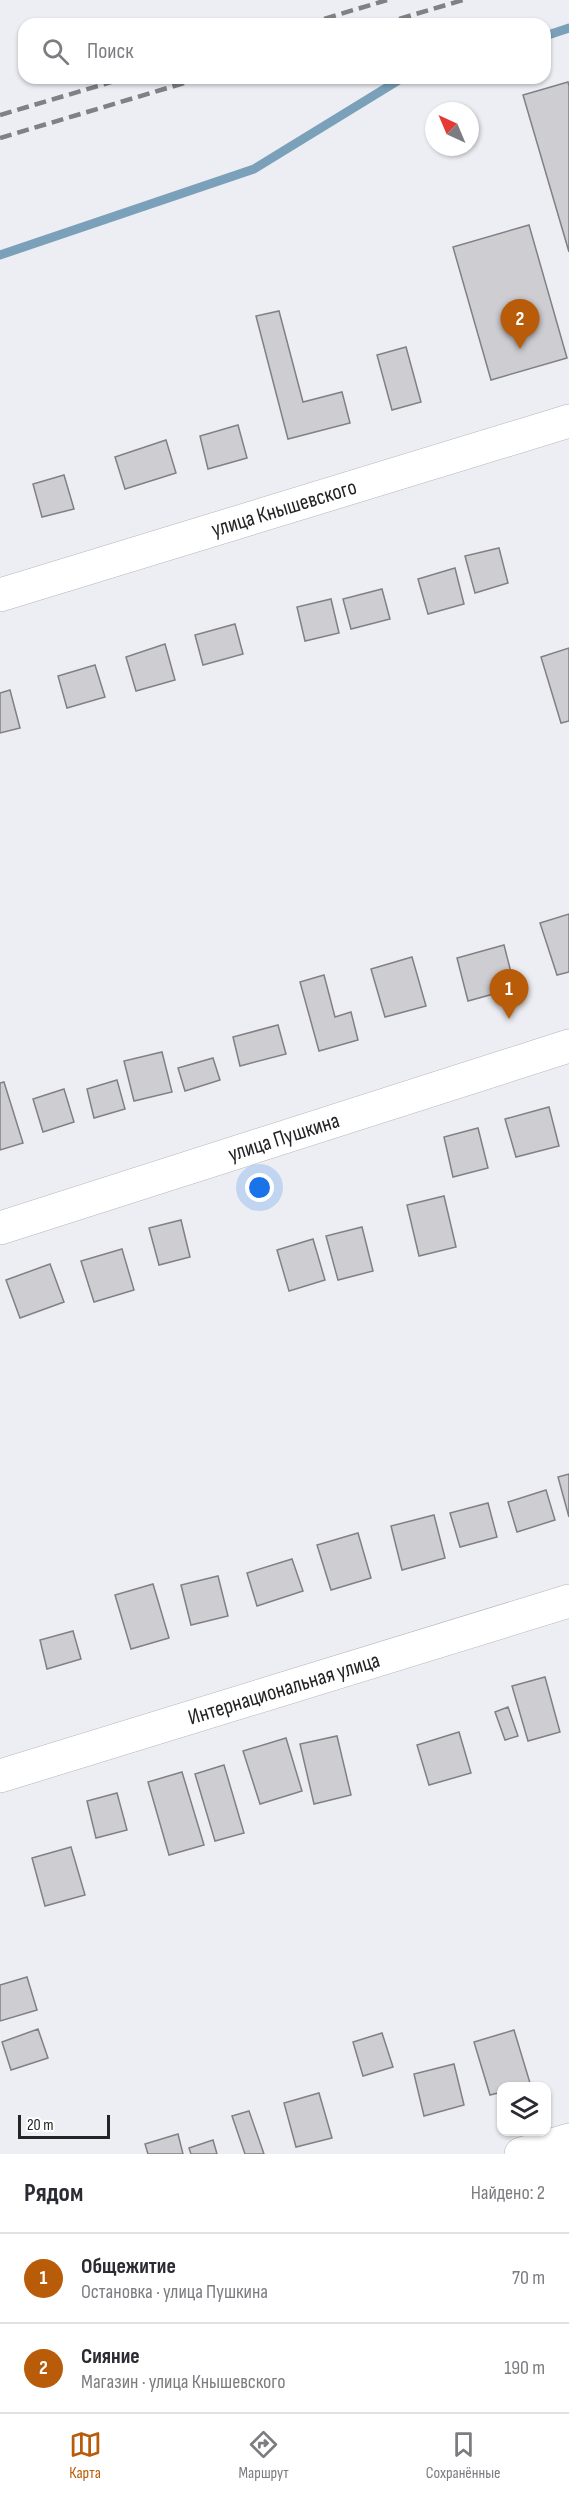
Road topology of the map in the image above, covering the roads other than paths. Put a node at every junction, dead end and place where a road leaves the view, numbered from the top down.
1 (569, 421) edge
2 (0, 595) edge
3 (569, 1046) edge
4 (0, 1228) edge
5 (569, 1601) edge
6 (0, 1776) edge
7 (569, 2140) edge
8 (521, 2154) edge

1 - 2 street, улица Кнышевского
3 - 4 street, улица Пушкина
5 - 6 street, Интернациональная улица
7 - 8 street

